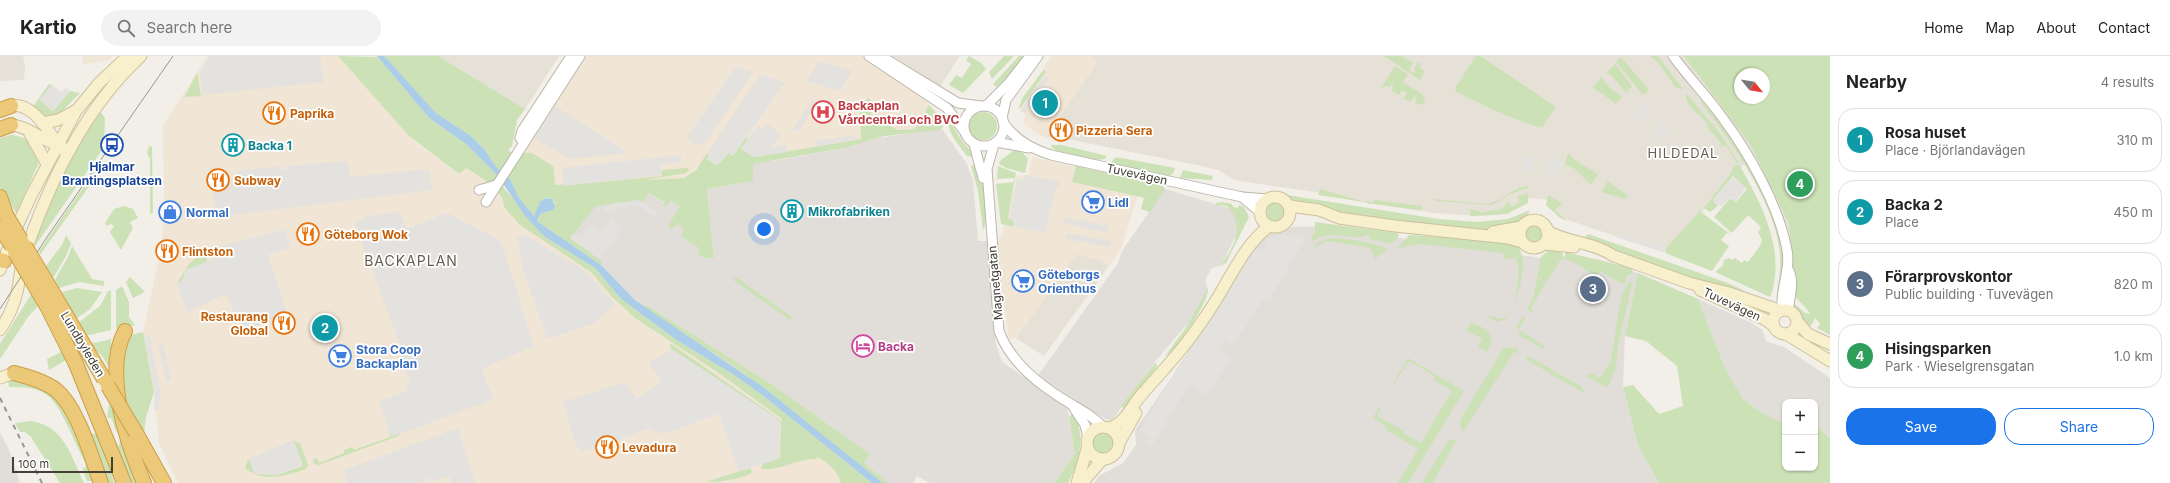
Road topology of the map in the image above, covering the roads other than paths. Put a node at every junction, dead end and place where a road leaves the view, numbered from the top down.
1 (128, 56) edge
2 (141, 56) edge
3 (571, 56) edge
4 (580, 56) edge
5 (869, 56) edge
6 (882, 56) edge
7 (1030, 56) edge
8 (1038, 56) edge
9 (1673, 56) edge
10 (984, 106) junction
11 (6, 108) edge
12 (76, 111) junction
13 (536, 117) junction
14 (1003, 120) junction
15 (42, 123) junction
16 (6, 127) edge
17 (27, 130) junction
18 (964, 131) junction
19 (75, 140) junction
20 (994, 143) junction
21 (974, 144) junction
22 (57, 145) junction
23 (1032, 148) junction
24 (47, 164) junction
25 (496, 185) junction
26 (53, 188) junction
27 (479, 190) dead end
28 (0, 197) edge
29 (1242, 198) junction
30 (1268, 199) junction
31 (486, 202) dead end
32 (1289, 206) junction
33 (989, 215) junction
34 (1328, 215) junction
35 (2, 216) edge
36 (1289, 217) junction
37 (1264, 219) junction
38 (1521, 227) junction
39 (1547, 231) junction
40 (1472, 234) junction
41 (1522, 242) junction
42 (1544, 244) junction
43 (24, 256) junction
44 (1614, 256) junction
45 (1, 261) edge
46 (1690, 283) junction
47 (1783, 310) junction
48 (1797, 321) junction
49 (1774, 326) junction
50 (0, 330) edge
51 (125, 331) dead end
52 (1786, 334) junction
53 (1830, 344) edge
54 (1830, 361) edge
55 (14, 373) joint
56 (0, 378) edge
57 (1156, 380) junction
58 (1071, 404) junction
59 (1106, 428) junction
60 (1087, 443) junction
61 (1119, 444) junction
62 (1102, 460) junction
63 (124, 482) edge
64 (101, 483) edge
65 (144, 483) edge
66 (164, 483) edge
67 (1077, 483) edge
68 (1082, 483) edge

1 - 12 main road
2 - 19 main road
3 - 13 street
4 - 13 street
5 - 18 street
6 - 10 street
7 - 10 street
8 - 14 street
9 - 47 street
10 - 14 street
10 - 18 street
11 - 15 main road
12 - 15 main road
12 - 22 main road
13 - 25 street
14 - 20 street
14 - 23 street, Tuvevägen
15 - 22 main road
16 - 17 main road
17 - 22 main road
17 - 24 main road
18 - 21 street
19 - 22 main road
19 - 26 main road
20 - 21 street
20 - 23 street, Tuvevägen
20 - 33 street, Magnetgatan
21 - 33 street, Magnetgatan
22 - 24 main road
22 - 26 main road
23 - 29 street, Tuvevägen
24 - 45 main road
25 - 27 street
25 - 31 street
26 - 43 main road
28 - 35 highway
29 - 30 street, Tuvevägen
29 - 37 street, Tuvevägen
30 - 32 main road, Tuvevägen
30 - 37 main road
32 - 34 main road, Tuvevägen
32 - 36 main road
33 - 58 street, Magnetgatan
34 - 36 main road, Tuvevägen
34 - 40 main road, Tuvevägen
35 - 63 highway, Lundbyleden, bridge
35 - 66 highway, Lundbyleden, bridge
36 - 37 main road, Tuvevägen
37 - 57 main road
38 - 39 main road, Tuvevägen
38 - 40 main road, Tuvevägen
38 - 41 main road
39 - 42 main road
39 - 44 main road, Tuvevägen
40 - 41 main road, Tuvevägen
41 - 42 main road, Tuvevägen
42 - 44 main road, Tuvevägen
43 - 45 main road
43 - 50 main road
44 - 46 main road, Tuvevägen
46 - 47 main road, Tuvevägen
46 - 49 main road, Tuvevägen
47 - 48 main road
47 - 49 main road, Tuvevägen
48 - 52 main road
48 - 53 main road
49 - 52 main road, Tuvevägen
51 - 65 highway
52 - 54 main road, Tuvevägen
55 - 56 main road
55 - 64 highway
57 - 59 main road
57 - 61 main road
58 - 59 street
58 - 60 street
59 - 60 main road
59 - 61 main road
60 - 62 main road
60 - 67 main road
61 - 62 main road
62 - 68 main road

